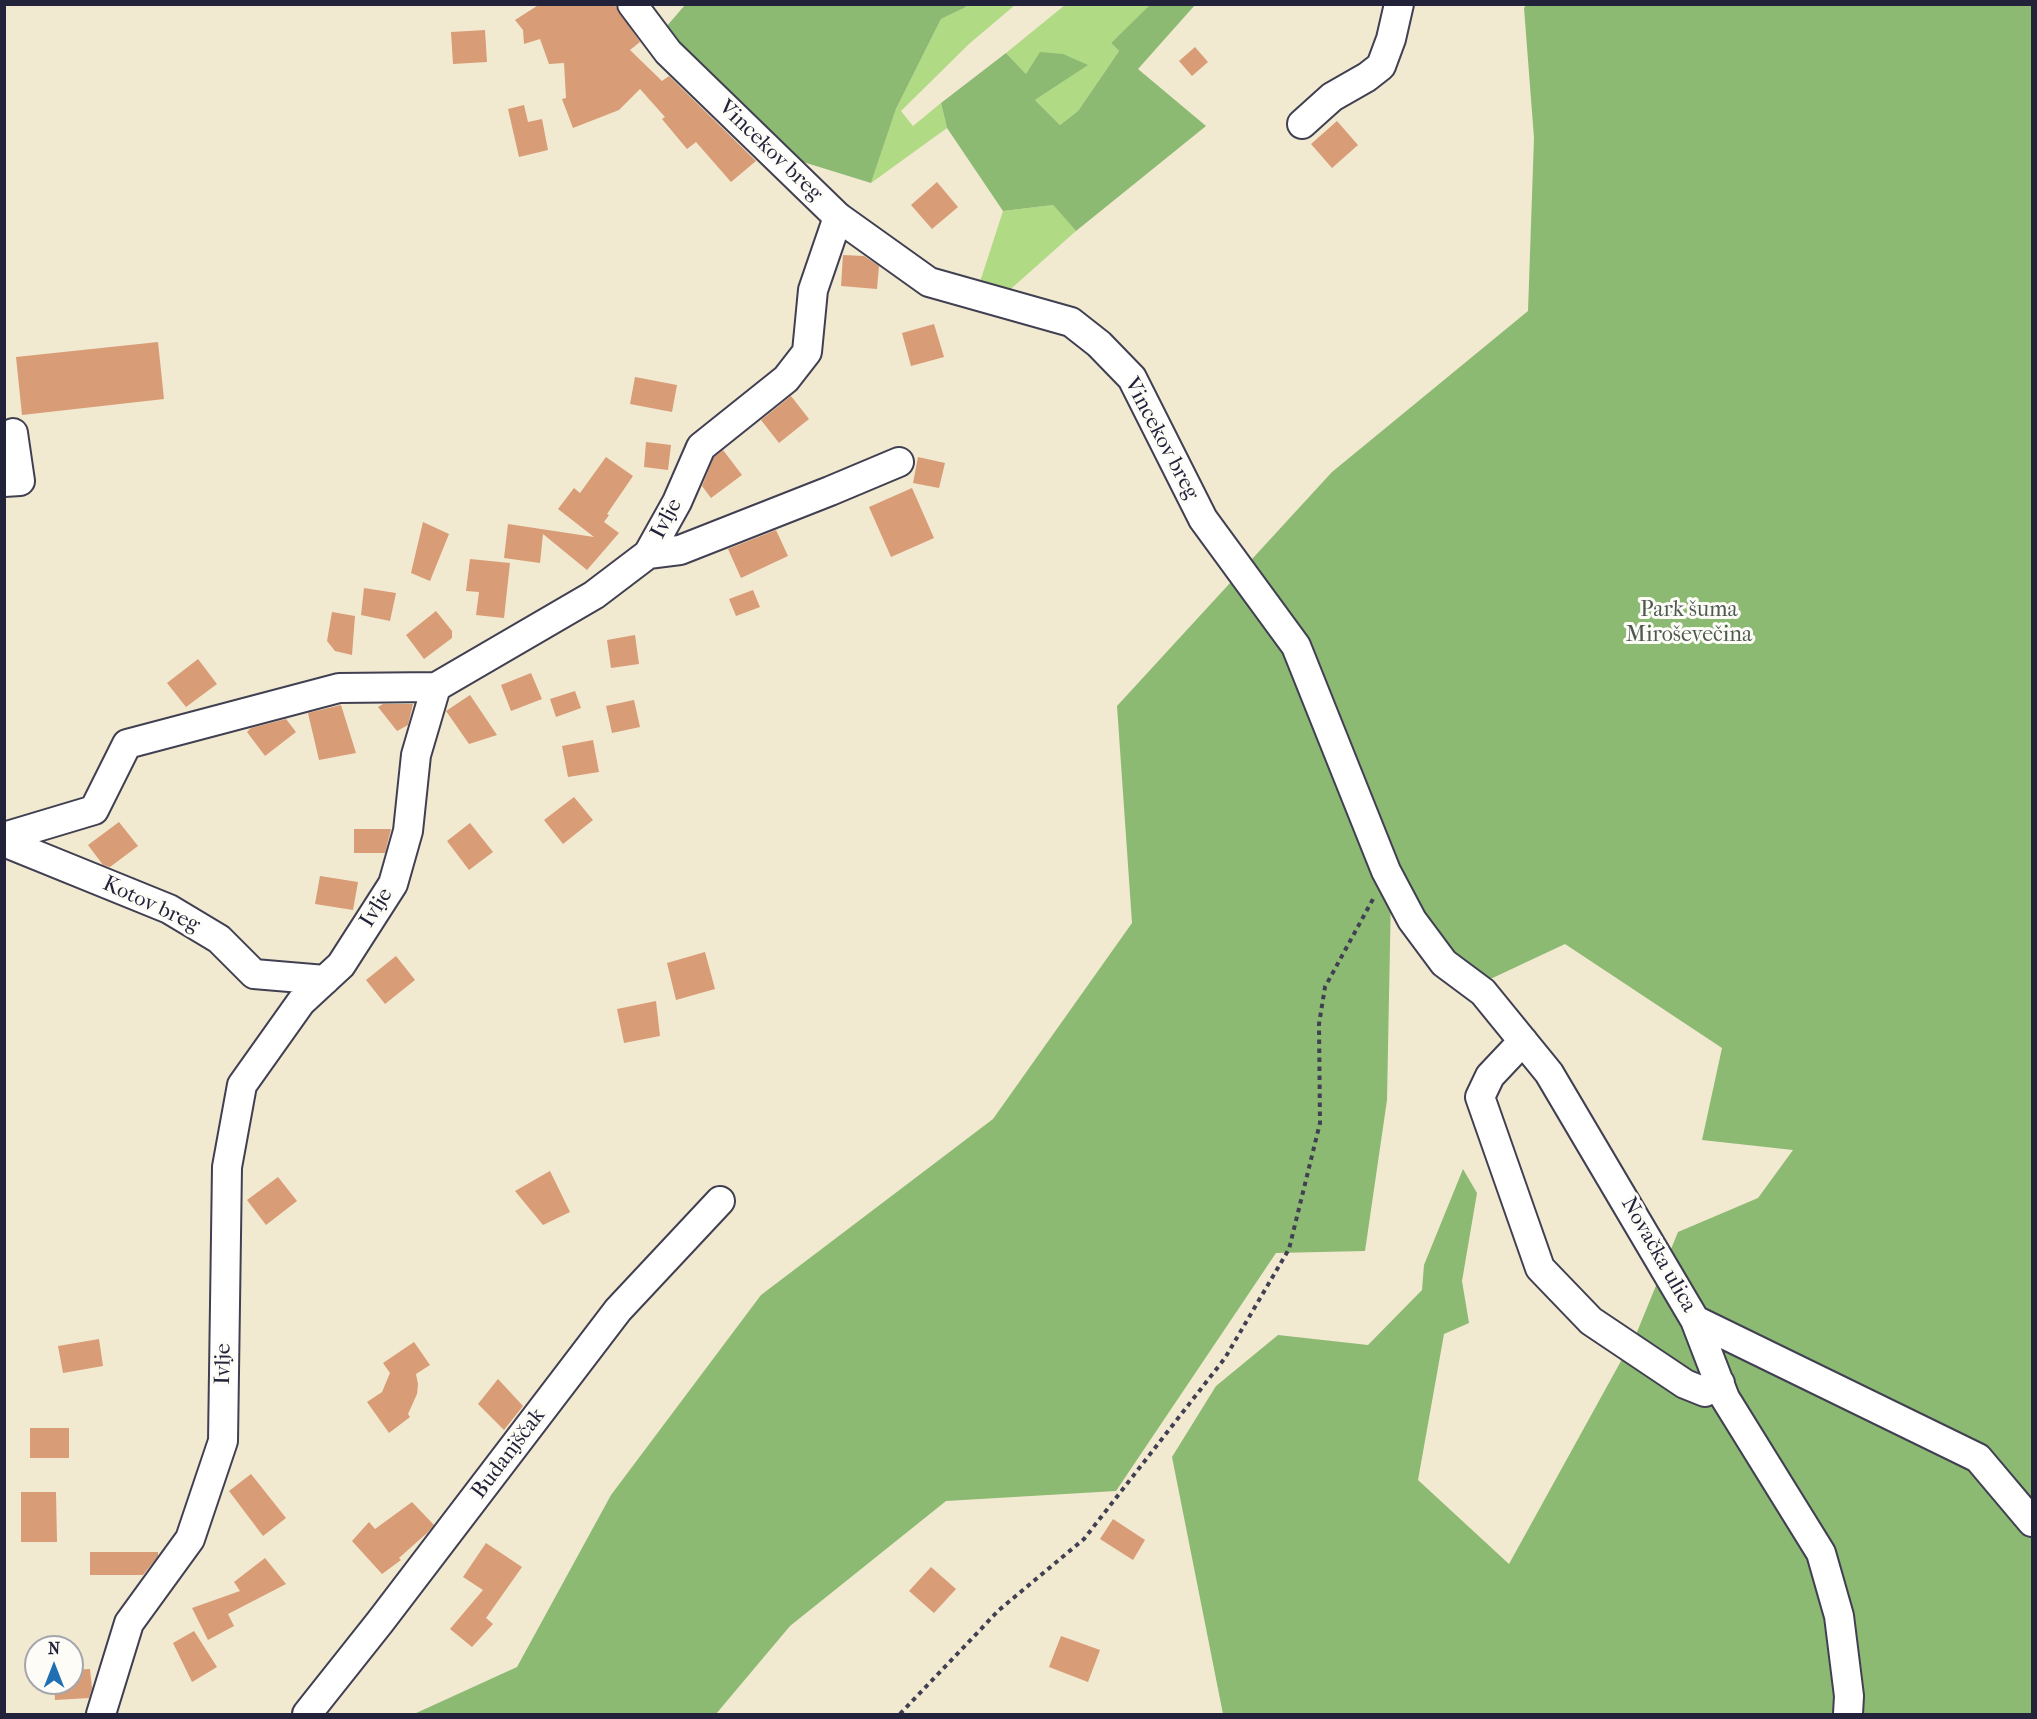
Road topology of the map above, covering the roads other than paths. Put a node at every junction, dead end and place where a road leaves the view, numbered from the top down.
1 (632, 4) edge
2 (1399, 4) edge
3 (1302, 124) dead end
4 (838, 216) junction
5 (13, 433) dead end
6 (899, 462) dead end
7 (4, 482) edge
8 (648, 554) junction
9 (436, 687) junction
10 (4, 840) edge
11 (1386, 872) joint
12 (325, 980) junction
13 (1523, 1041) junction
14 (720, 1201) dead end
15 (1695, 1320) junction
16 (1720, 1383) junction
17 (2032, 1522) edge
18 (101, 1714) edge
19 (307, 1714) edge
20 (1848, 1714) edge

1 - 4 street, Vincekov breg
2 - 3 street
4 - 8 street, Ivlje
4 - 11 street, Vincekov breg
5 - 7 street
6 - 8 street
8 - 9 street, Ivlje
9 - 10 street
9 - 12 street, Ivlje
10 - 12 street, Kotov breg
11 - 13 street, Novačka ulica
12 - 18 street, Ivlje
13 - 15 street, Novačka ulica
13 - 16 street
14 - 19 street, Budanjščak
15 - 16 street
15 - 17 street, Novačka ulica
16 - 20 street

